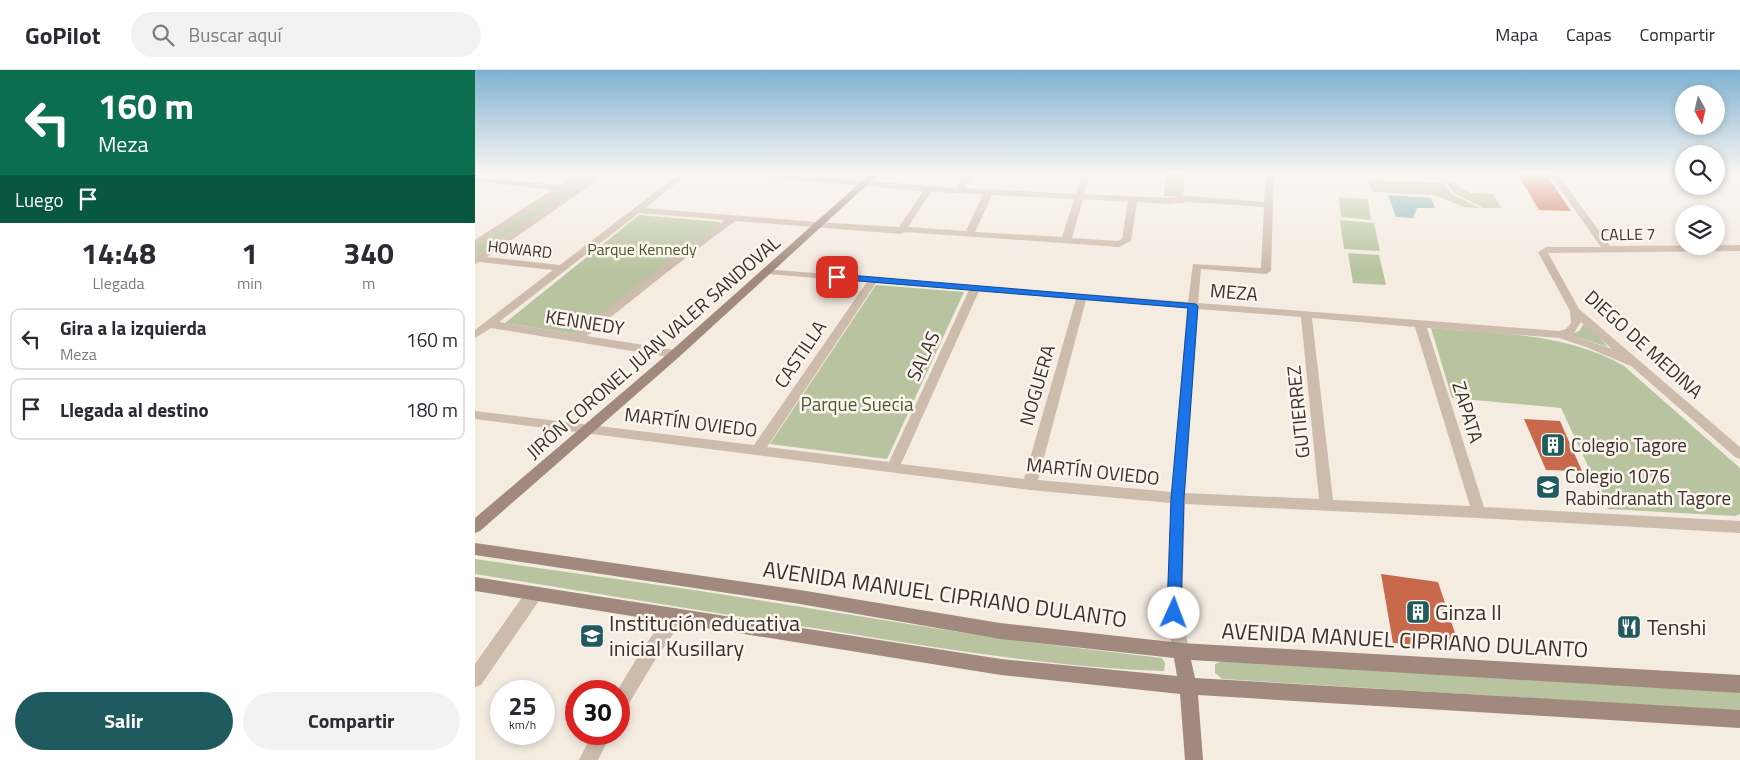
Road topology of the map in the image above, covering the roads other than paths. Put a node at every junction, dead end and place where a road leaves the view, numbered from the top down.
1 (534, 205) edge
2 (557, 205) edge
3 (644, 205) edge
4 (840, 205) edge
5 (918, 205) edge
6 (983, 205) edge
7 (1077, 205) edge
8 (1132, 205) edge
9 (1269, 205) edge
10 (1576, 205) edge
11 (638, 210) junction
12 (732, 218) junction
13 (818, 225) junction
14 (901, 231) junction
15 (969, 235) junction
16 (1066, 241) junction
17 (475, 244) edge
18 (1740, 248) edge
19 (1607, 249) junction
20 (1546, 250) joint
21 (476, 260) edge
22 (562, 268) junction
23 (767, 271) junction
24 (873, 280) junction
25 (975, 288) junction
26 (1082, 297) junction
27 (1193, 306) junction
28 (1575, 310) junction
29 (1306, 315) junction
30 (489, 324) junction
31 (1420, 324) junction
32 (475, 335) edge
33 (1559, 335) junction
34 (578, 338) junction
35 (675, 354) junction
36 (1634, 363) junction
37 (475, 415) edge
38 (589, 428) junction
39 (758, 450) junction
40 (1740, 454) edge
41 (893, 467) junction
42 (1030, 484) junction
43 (1178, 498) junction
44 (1327, 505) junction
45 (1479, 512) junction
46 (475, 527) edge
47 (1740, 527) edge
48 (475, 550) edge
49 (475, 584) edge
50 (534, 594) junction
51 (676, 616) junction
52 (1181, 651) junction
53 (475, 679) edge
54 (1740, 684) edge
55 (1187, 686) junction
56 (630, 687) edge
57 (1740, 719) edge
58 (596, 745) edge
59 (588, 760) edge
60 (1195, 760) edge

1 - 17 street
2 - 21 street
3 - 11 street
4 - 13 main road, JIRÓN CORONEL JUAN VALER SANDOVAL
5 - 14 street
6 - 15 street
7 - 16 street
8 - 16 street
9 - 27 street
10 - 19 street
11 - 12 street
11 - 22 street
12 - 13 street
12 - 34 street
13 - 14 street
13 - 23 main road, JIRÓN CORONEL JUAN VALER SANDOVAL
14 - 15 street
15 - 16 street
18 - 19 street, CALLE 7
19 - 20 street, CALLE 7
20 - 28 street, DIEGO DE MEDINA
21 - 22 street, HOWARD
22 - 30 street
23 - 24 street, MEZA
23 - 35 main road, JIRÓN CORONEL JUAN VALER SANDOVAL
24 - 25 street, MEZA
24 - 39 street, CASTILLA
25 - 26 street, MEZA
25 - 41 street, SALAS
26 - 27 street, MEZA
26 - 42 street, NOGUERA
27 - 29 street, MEZA
27 - 43 street
28 - 33 street
28 - 36 street, DIEGO DE MEDINA
29 - 31 street, MEZA
29 - 44 street, GUTIERREZ
30 - 32 street
30 - 34 street, KENNEDY
31 - 33 street, MEZA
31 - 45 street, ZAPATA
33 - 36 street, MEZA
34 - 35 street, KENNEDY
35 - 38 main road, JIRÓN CORONEL JUAN VALER SANDOVAL
36 - 40 street, DIEGO DE MEDINA
37 - 38 street, MARTÍN OVIEDO
38 - 39 street, MARTÍN OVIEDO
38 - 46 main road, JIRÓN CORONEL JUAN VALER SANDOVAL
39 - 41 street, MARTÍN OVIEDO
41 - 42 street, MARTÍN OVIEDO
42 - 43 street, MARTÍN OVIEDO
43 - 44 street, MARTÍN OVIEDO
43 - 52 street
44 - 45 street, MARTÍN OVIEDO
45 - 47 street, MARTÍN OVIEDO
48 - 52 main road, AVENIDA MANUEL CIPRIANO DULANTO
49 - 50 main road
50 - 51 main road
50 - 53 street
51 - 55 main road
51 - 56 street
52 - 54 main road, AVENIDA MANUEL CIPRIANO DULANTO
52 - 55 main road
55 - 57 main road
55 - 60 main road
58 - 59 street

